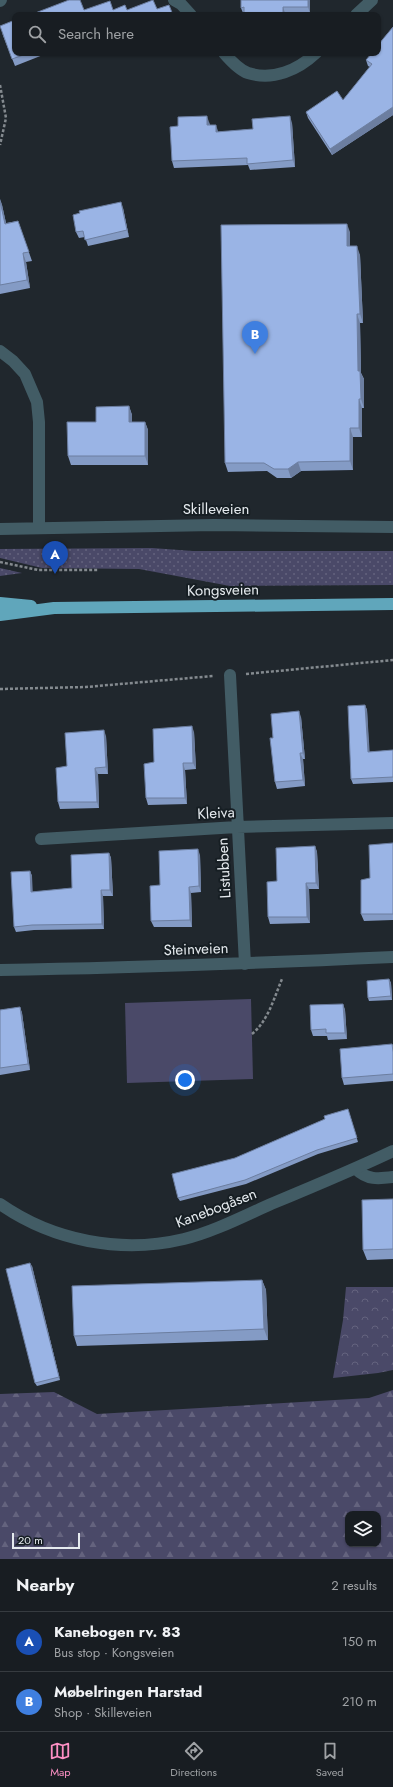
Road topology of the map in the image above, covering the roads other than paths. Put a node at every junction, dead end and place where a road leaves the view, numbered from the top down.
1 (174, 0) edge
2 (372, 0) edge
3 (188, 12) edge
4 (359, 12) edge
5 (228, 56) edge
6 (313, 56) edge
7 (0, 351) edge
8 (393, 527) edge
9 (0, 528) edge
10 (39, 528) junction
11 (0, 603) edge
12 (393, 604) edge
13 (54, 608) junction
14 (0, 615) edge
15 (230, 675) road end
16 (393, 823) edge
17 (237, 827) junction
18 (41, 839) dead end
19 (393, 957) edge
20 (245, 964) junction
21 (0, 970) edge
22 (393, 1151) edge
23 (356, 1169) junction
24 (393, 1177) edge
25 (0, 1204) edge

1 - 3 street
2 - 4 street
5 - 6 street
7 - 10 street
8 - 10 street, Skilleveien
9 - 10 street, Skilleveien
11 - 13 highway, Kongsveien
12 - 13 highway, Kongsveien
13 - 14 highway, Kongsveien
15 - 17 street, Listubben
16 - 17 street, Kleiva
17 - 18 street, Kleiva
17 - 20 street, Listubben
19 - 20 street, Steinveien
20 - 21 street, Steinveien
22 - 23 street, Kanebogåsen
23 - 24 street
23 - 25 street, Kanebogåsen

